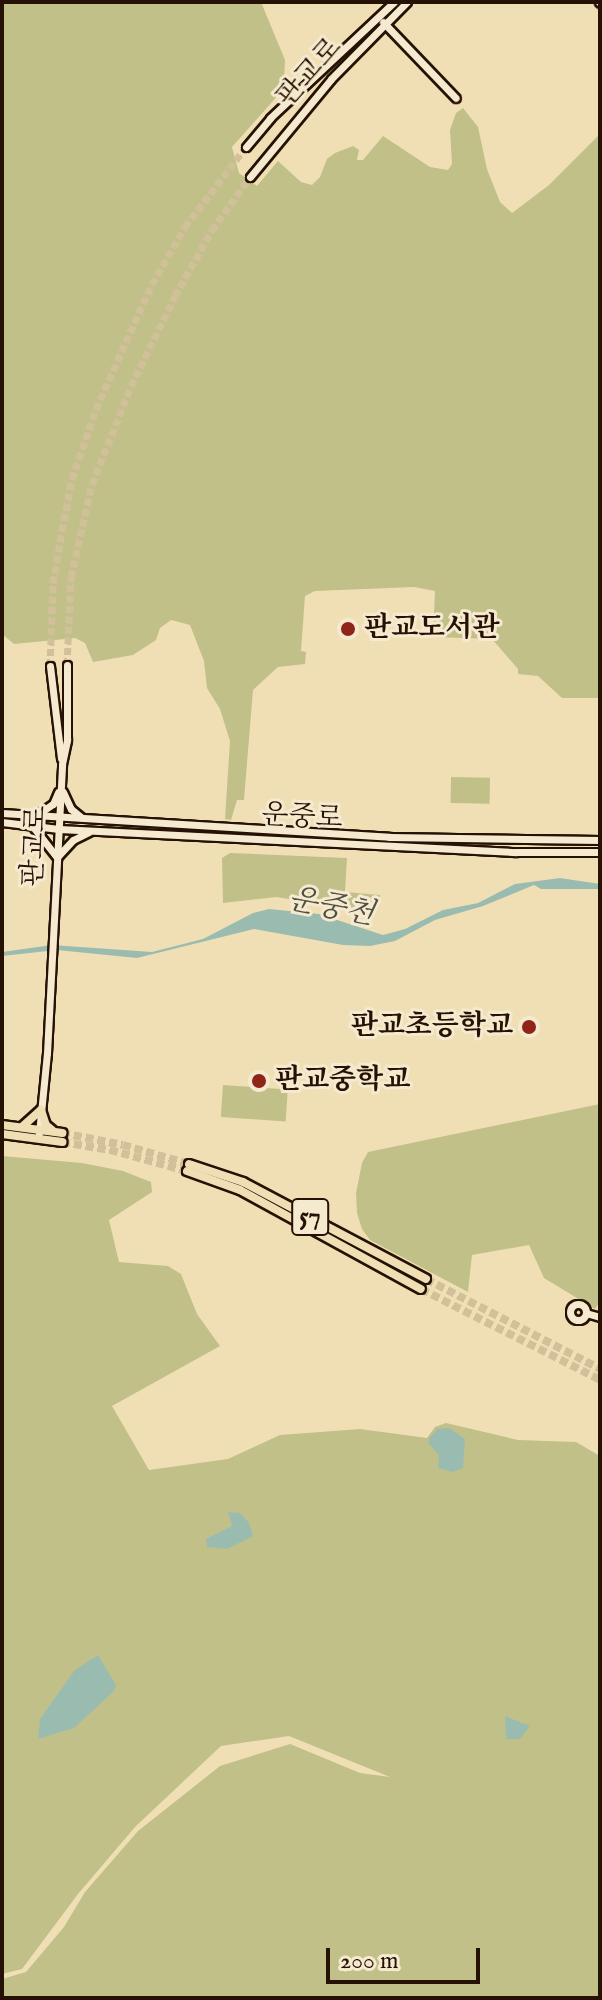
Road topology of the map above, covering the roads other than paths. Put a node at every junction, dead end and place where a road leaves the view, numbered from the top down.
1 (394, 2) edge
2 (407, 2) edge
3 (382, 21) junction
4 (456, 98) dead end
5 (246, 147) tunnel mouth
6 (250, 177) tunnel mouth
7 (67, 665) tunnel mouth
8 (50, 666) tunnel mouth
9 (62, 764) junction
10 (61, 786) junction
11 (2, 813) edge
12 (35, 815) junction
13 (60, 817) junction
14 (91, 819) junction
15 (2, 822) edge
16 (34, 827) junction
17 (59, 829) junction
18 (93, 830) junction
19 (600, 840) edge
20 (600, 852) edge
21 (57, 858) junction
22 (41, 1110) junction
23 (2, 1125) edge
24 (23, 1126) junction
25 (2, 1134) edge
26 (39, 1134) junction
27 (426, 1279) tunnel mouth
28 (421, 1289) tunnel mouth
29 (586, 1313) dead end
30 (600, 1317) edge

1 - 3 main road, 판교로
2 - 3 main road, 판교로
3 - 4 main road
3 - 5 main road, 판교로
3 - 6 main road, 판교로
7 - 9 main road, 판교로
8 - 9 main road, 판교로
9 - 10 main road, 판교로
10 - 12 main road
10 - 13 main road, 판교로
10 - 14 main road
11 - 12 main road, 운중로
12 - 13 main road, 운중로
13 - 14 main road, 운중로
13 - 17 main road, 판교로
14 - 19 main road, 운중로
15 - 16 main road, 운중로
16 - 17 main road, 운중로
16 - 21 main road
17 - 18 main road, 운중로
17 - 21 main road, 판교로
18 - 20 main road, 운중로
18 - 21 main road
21 - 22 main road, 판교로
22 - 24 main road
22 - 26 main road
22 - 26 main road
23 - 24 main road
24 - 26 main road
25 - 26 main road
27 - 28 main road, 57
29 - 30 main road

